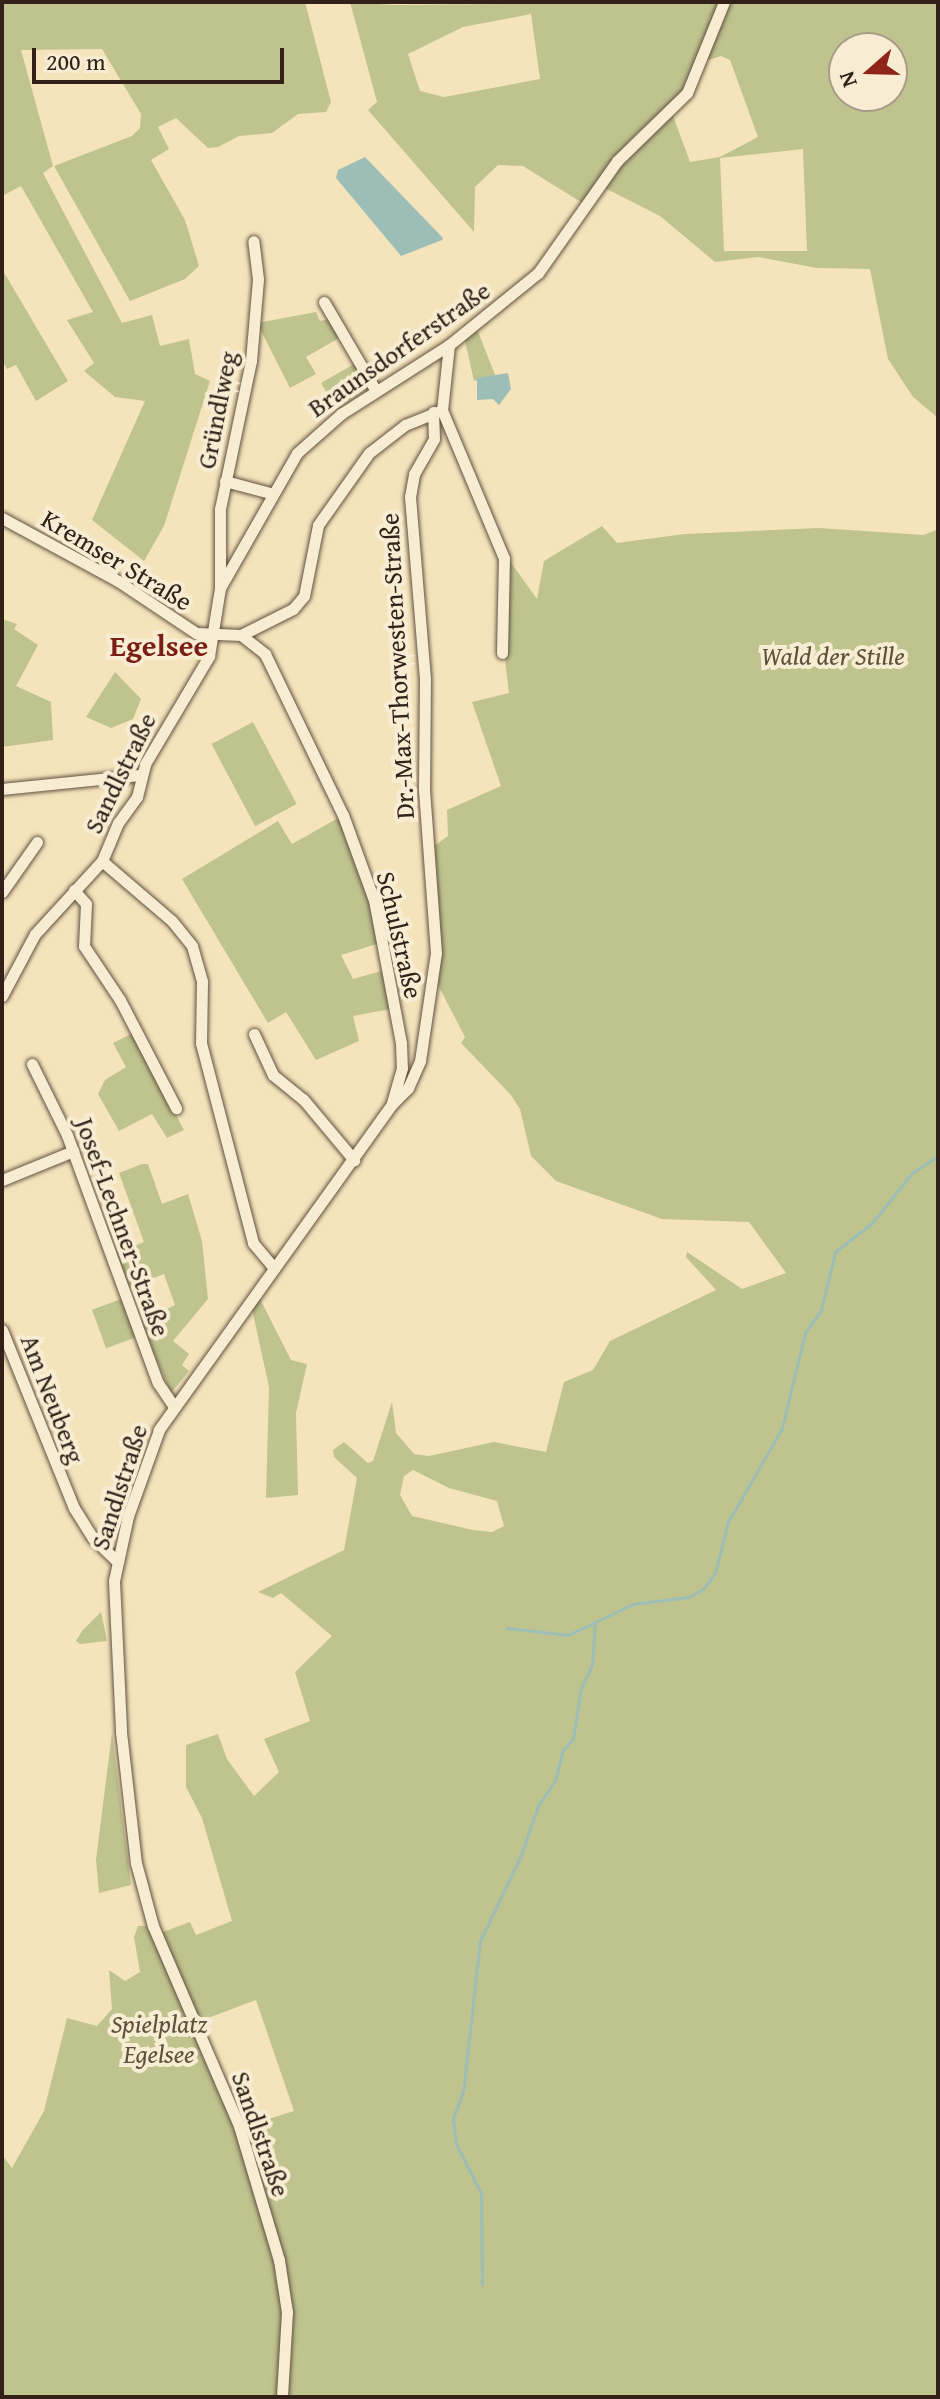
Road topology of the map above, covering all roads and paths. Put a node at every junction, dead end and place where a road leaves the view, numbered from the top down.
1 (724, 2) edge
2 (253, 241) dead end
3 (324, 302) dead end
4 (449, 345) junction
5 (376, 391) junction
6 (438, 411) junction
7 (225, 481) junction
8 (270, 493) junction
9 (2, 518) edge
10 (220, 588) junction
11 (211, 635) junction
12 (241, 635) junction
13 (502, 653) dead end
14 (141, 775) junction
15 (2, 789) edge
16 (37, 842) dead end
17 (102, 861) junction
18 (74, 890) junction
19 (2, 892) edge
20 (2, 996) edge
21 (254, 1034) dead end
22 (32, 1064) dead end
23 (392, 1104) junction
24 (176, 1108) dead end
25 (73, 1151) junction
26 (354, 1160) junction
27 (2, 1180) edge
28 (274, 1268) junction
29 (2, 1330) edge
30 (173, 1405) junction
31 (117, 1561) junction
32 (282, 2397) edge

1 - 4 street, Braunsdorferstraße
2 - 7 street, Gründlweg
3 - 5 street
4 - 5 street, Braunsdorferstraße
4 - 6 street, Dr.-Max-Thorwesten-Straße
5 - 8 street, Braunsdorferstraße
6 - 12 street
6 - 13 street
6 - 23 street, Dr.-Max-Thorwesten-Straße
7 - 8 street
7 - 10 street, Gründlweg
8 - 10 street, Braunsdorferstraße
9 - 11 street, Kremser Straße
10 - 11 street, Braunsdorferstraße
11 - 12 street
11 - 14 street, Sandlstraße
12 - 23 street, Schulstraße
14 - 15 street
14 - 17 street, Sandlstraße
16 - 19 street
17 - 18 street
17 - 28 street, Sandlstraße
18 - 20 street
18 - 24 street
21 - 26 street
22 - 25 street, Josef-Lechner-Straße
23 - 26 street, Schulstraße
25 - 27 street
25 - 30 street, Josef-Lechner-Straße
26 - 28 street, Schulstraße
28 - 30 street, Sandlstraße
29 - 31 street, Am Neuberg
30 - 31 street, Sandlstraße
31 - 32 street, Sandlstraße

